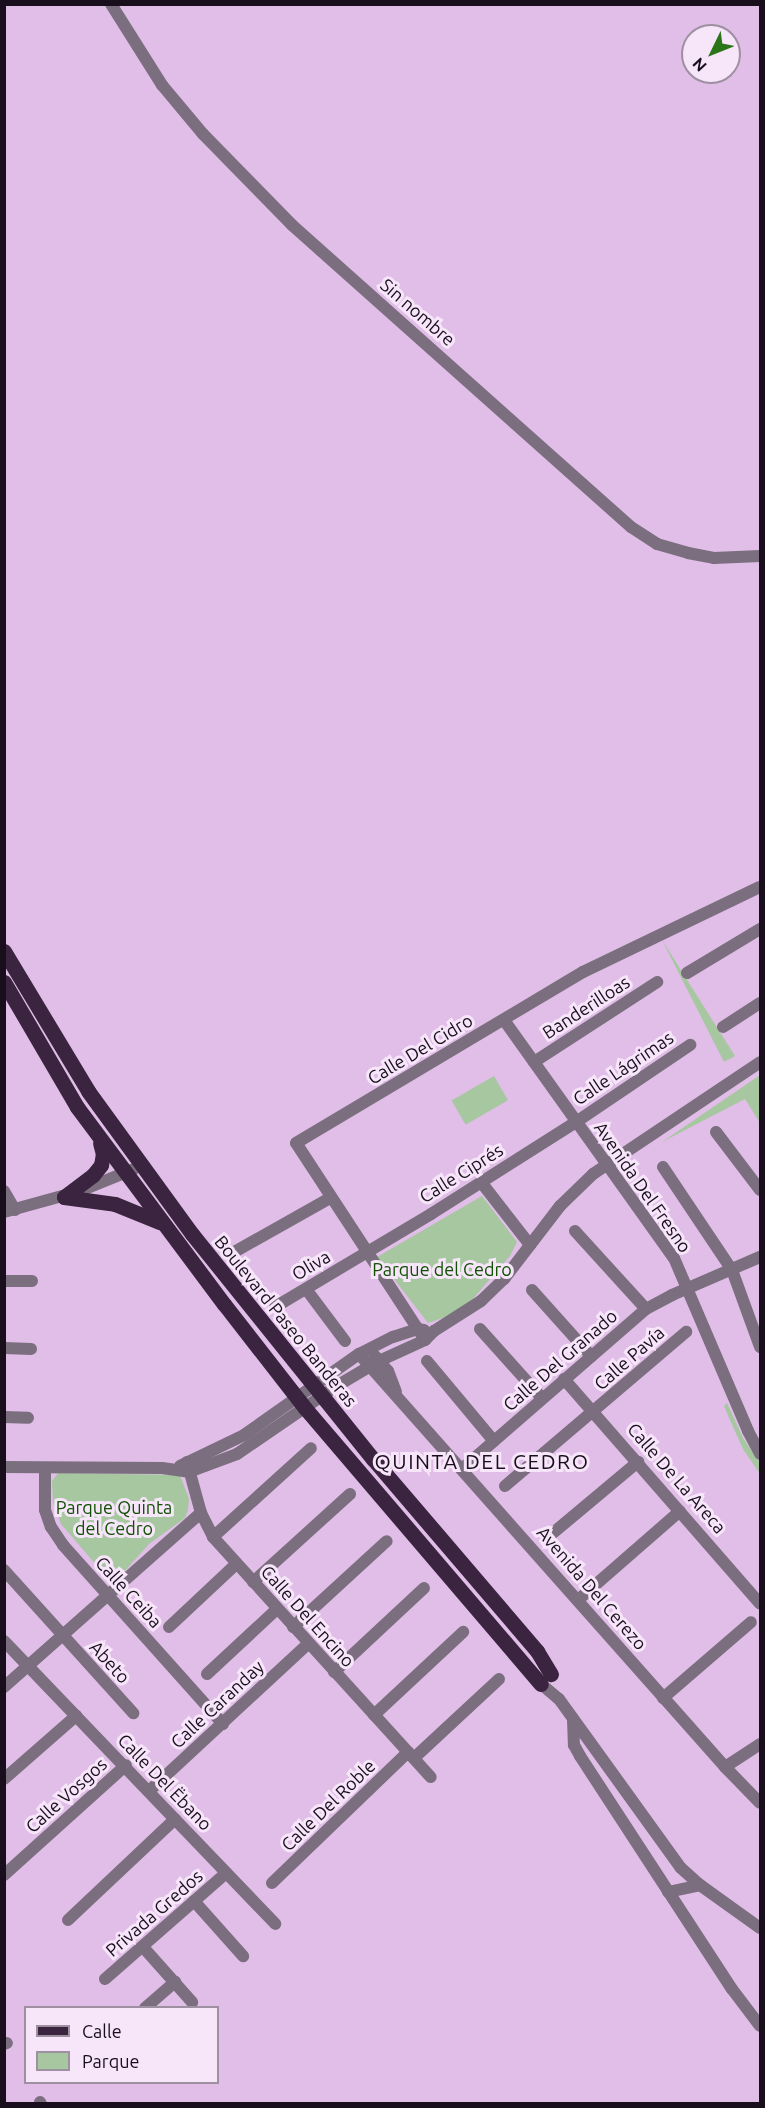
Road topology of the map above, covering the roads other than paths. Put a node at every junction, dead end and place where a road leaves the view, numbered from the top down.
1 (111, 4) edge
2 (760, 556) edge
3 (760, 887) edge
4 (760, 929) edge
5 (4, 951) edge
6 (687, 973) dead end
7 (4, 982) edge
8 (657, 982) dead end
9 (760, 1003) edge
10 (504, 1020) junction
11 (723, 1027) dead end
12 (690, 1045) dead end
13 (534, 1062) junction
14 (760, 1062) edge
15 (576, 1122) junction
16 (716, 1132) dead end
17 (99, 1138) junction
18 (607, 1164) junction
19 (141, 1165) junction
20 (663, 1167) dead end
21 (124, 1174) junction
22 (481, 1182) junction
23 (760, 1190) edge
24 (4, 1191) edge
25 (64, 1197) junction
26 (330, 1198) junction
27 (10, 1211) edge
28 (162, 1223) junction
29 (574, 1231) dead end
30 (530, 1245) junction
31 (236, 1251) dead end
32 (365, 1253) junction
33 (760, 1257) edge
34 (732, 1270) junction
35 (4, 1281) edge
36 (32, 1281) dead end
37 (687, 1288) junction
38 (306, 1289) junction
39 (532, 1290) dead end
40 (275, 1307) dead end
41 (646, 1309) junction
42 (417, 1329) junction
43 (480, 1329) dead end
44 (686, 1332) dead end
45 (429, 1336) junction
46 (345, 1341) dead end
47 (760, 1347) edge
48 (4, 1348) edge
49 (31, 1349) dead end
50 (364, 1351) junction
51 (591, 1356) junction
52 (427, 1361) dead end
53 (374, 1364) junction
54 (564, 1379) junction
55 (317, 1391) junction
56 (542, 1398) junction
57 (301, 1402) junction
58 (595, 1412) junction
59 (4, 1417) edge
60 (28, 1418) dead end
61 (760, 1425) edge
62 (748, 1431) junction
63 (494, 1441) junction
64 (311, 1448) dead end
65 (760, 1454) edge
66 (638, 1462) junction
67 (4, 1467) edge
68 (45, 1468) junction
69 (184, 1468) junction
70 (463, 1468) junction
71 (505, 1486) dead end
72 (350, 1494) dead end
73 (680, 1511) junction
74 (201, 1513) junction
75 (213, 1537) junction
76 (547, 1538) dead end
77 (387, 1541) dead end
78 (236, 1564) junction
79 (4, 1570) edge
80 (253, 1582) junction
81 (424, 1588) dead end
82 (107, 1595) junction
83 (578, 1600) junction
84 (760, 1604) edge
85 (277, 1609) junction
86 (751, 1622) dead end
87 (169, 1627) dead end
88 (293, 1628) junction
89 (463, 1632) dead end
90 (62, 1636) junction
91 (4, 1641) edge
92 (308, 1644) junction
93 (28, 1666) junction
94 (334, 1672) junction
95 (207, 1674) dead end
96 (499, 1679) dead end
97 (546, 1679) junction
98 (4, 1687) edge
99 (663, 1698) junction
100 (132, 1713) dead end
101 (374, 1715) junction
102 (76, 1716) junction
103 (573, 1719) junction
104 (223, 1724) junction
105 (760, 1744) edge
106 (411, 1755) junction
107 (126, 1765) junction
108 (725, 1767) junction
109 (431, 1777) dead end
110 (4, 1779) edge
111 (149, 1791) junction
112 (760, 1803) edge
113 (175, 1819) junction
114 (226, 1873) junction
115 (4, 1875) edge
116 (272, 1883) dead end
117 (700, 1885) junction
118 (668, 1892) junction
119 (194, 1901) junction
120 (68, 1920) dead end
121 (275, 1924) dead end
122 (760, 1928) edge
123 (143, 1947) junction
124 (243, 1956) dead end
125 (105, 1979) dead end
126 (175, 1982) junction
127 (192, 2002) dead end
128 (146, 2006) edge
129 (760, 2026) edge

1 - 2 street, Sin nombre
3 - 10 street, Calle Del Cidro
4 - 6 street
5 - 19 main road, Boulevard Paseo Banderas
7 - 17 main road, Boulevard Paseo Banderas
8 - 13 street, Banderilloas
9 - 11 street
10 - 13 street, Avenida Del Fresno
10 - 26 street, Calle Del Cidro
12 - 15 street, Calle Lágrimas
13 - 15 street, Avenida Del Fresno
14 - 18 street
15 - 18 street, Avenida Del Fresno
15 - 22 street, Calle Ciprés
16 - 23 street
17 - 21 main road, Boulevard Paseo Banderas
17 - 25 main road
18 - 30 street
18 - 37 street, Avenida Del Fresno
19 - 21 street
19 - 55 main road, Boulevard Paseo Banderas
20 - 34 street
21 - 25 street
21 - 28 main road, Boulevard Paseo Banderas
22 - 30 street
22 - 32 street, Calle Ciprés
24 - 27 street
25 - 27 street
25 - 28 main road
26 - 31 street
26 - 32 street, Calle Del Cidro
28 - 57 main road, Boulevard Paseo Banderas
29 - 41 street
30 - 45 street
32 - 38 street, Oliva
32 - 42 street, Calle Del Cidro
33 - 34 street, Calle Del Granado
34 - 37 street, Calle Del Granado
34 - 47 street
35 - 36 street
37 - 41 street, Calle Del Granado
37 - 62 street, Avenida Del Fresno
38 - 40 street, Oliva
38 - 46 street
39 - 51 street
41 - 51 street, Calle Del Granado
42 - 45 street, Calle Del Cidro
42 - 50 street
43 - 56 street
44 - 58 street, Calle Pavía
45 - 53 street
48 - 49 street
50 - 53 street, Avenida Del Cerezo
50 - 55 street
51 - 54 street, Calle Del Granado
52 - 63 street
53 - 55 street
53 - 70 street, Avenida Del Cerezo
54 - 56 street, Calle Del Granado
54 - 58 street, Calle De La Areca
55 - 57 street
55 - 97 main road, Boulevard Paseo Banderas
56 - 63 street, Calle Del Granado
57 - 69 street
57 - 97 main road, Boulevard Paseo Banderas
58 - 66 street, Calle De La Areca
58 - 71 street, Calle Pavía
59 - 60 street
61 - 62 street
62 - 65 street, Avenida Del Fresno
63 - 70 street, Calle Del Granado
64 - 75 street
66 - 73 street, Calle De La Areca
66 - 76 street
67 - 68 street
68 - 69 street
68 - 82 street, Calle Ceiba
69 - 74 street, Calle Del Encino
70 - 83 street, Avenida Del Cerezo
72 - 80 street
73 - 83 street
73 - 84 street, Calle De La Areca
74 - 75 street, Calle Del Encino
74 - 82 street
75 - 78 street, Calle Del Encino
77 - 88 street
78 - 80 street, Calle Del Encino
78 - 87 street
79 - 90 street, Abeto
80 - 85 street, Calle Del Encino
81 - 94 street
82 - 90 street
82 - 104 street, Calle Ceiba
83 - 99 street, Avenida Del Cerezo
85 - 88 street, Calle Del Encino
85 - 95 street
86 - 99 street
88 - 92 street, Calle Del Encino
89 - 101 street
90 - 93 street
90 - 100 street, Abeto
91 - 93 street, Calle Del Ëbano
92 - 94 street, Calle Del Encino
92 - 104 street, Calle Caranday
93 - 98 street
93 - 102 street, Calle Del Ëbano
94 - 101 street, Calle Del Encino
96 - 106 street, Calle Del Roble
97 - 103 street, Boulevard Paseo Banderas
99 - 108 street, Avenida Del Cerezo
101 - 106 street, Calle Del Encino
102 - 107 street, Calle Del Ëbano
102 - 110 street
103 - 117 street, Boulevard Paseo Banderas
103 - 118 street
104 - 111 street, Calle Caranday
105 - 108 street
106 - 109 street, Calle Del Encino
106 - 116 street, Calle Del Roble
107 - 111 street, Calle Del Ëbano
107 - 115 street, Calle Vosgos
108 - 112 street, Avenida Del Cerezo
111 - 113 street, Calle Del Ëbano
113 - 114 street, Calle Del Ëbano
113 - 120 street
114 - 119 street, Privada Gredos
114 - 121 street, Calle Del Ëbano
117 - 118 street
117 - 122 street, Boulevard Paseo Banderas
118 - 129 street
119 - 123 street, Privada Gredos
119 - 124 street
123 - 125 street, Privada Gredos
123 - 126 street
126 - 127 street
126 - 128 street

